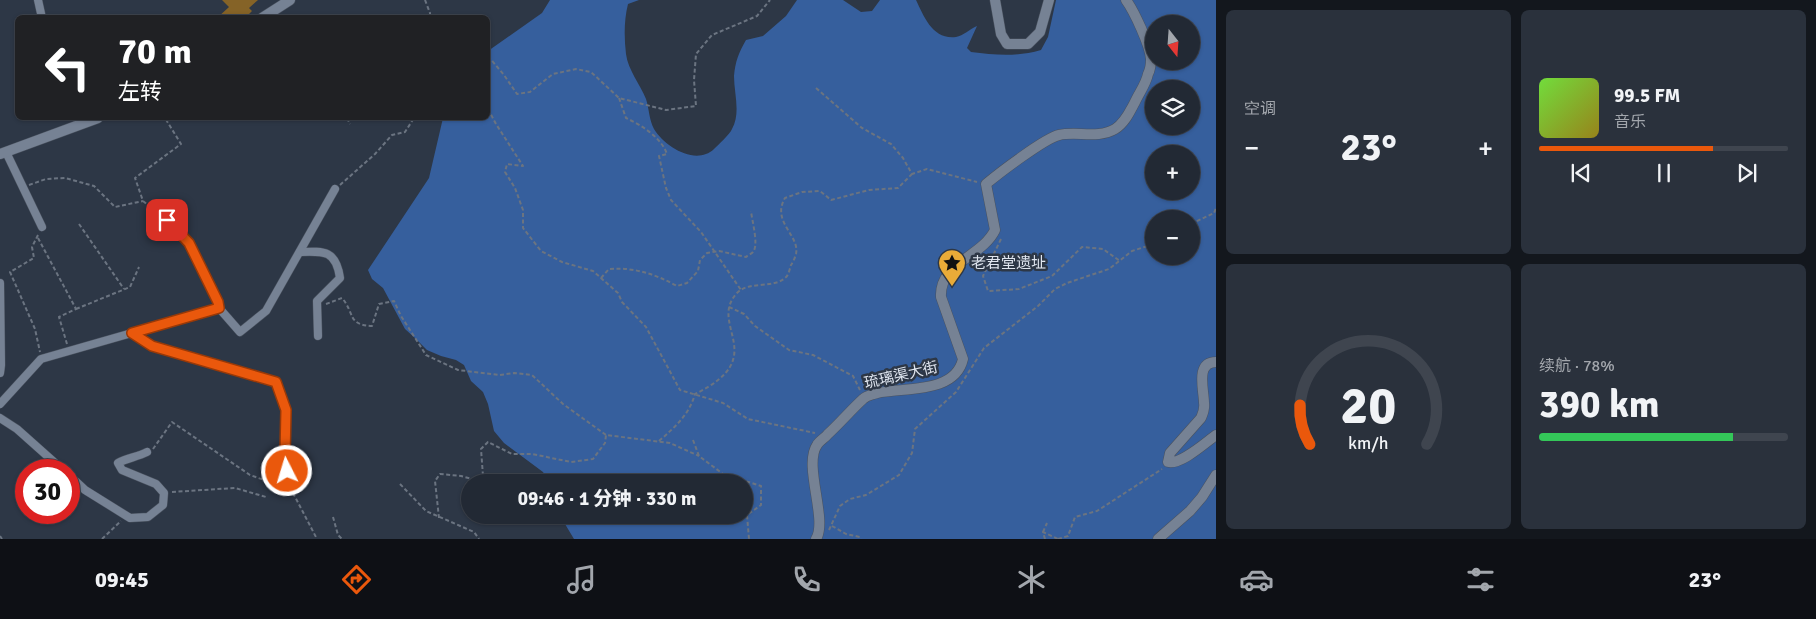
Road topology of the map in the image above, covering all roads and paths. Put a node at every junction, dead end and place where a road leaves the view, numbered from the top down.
1 (38, 0) edge
2 (290, 0) edge
3 (425, 0) edge
4 (770, 0) edge
5 (995, 0) edge
6 (1049, 0) edge
7 (1126, 0) edge
8 (41, 15) edge
9 (267, 15) edge
10 (430, 15) edge
11 (490, 58) edge
12 (816, 88) dead end
13 (619, 98) junction
14 (490, 112) edge
15 (93, 120) edge
16 (166, 120) edge
17 (348, 120) edge
18 (413, 120) edge
19 (350, 124) dead end
20 (3, 153) edge
21 (912, 174) junction
22 (986, 184) junction
23 (23, 187) junction
24 (335, 190) joint
25 (143, 201) junction
26 (1216, 208) edge
27 (751, 211) dead end
28 (167, 220) joint
29 (1200, 220) edge
30 (79, 224) dead end
31 (42, 227) joint
32 (995, 230) junction
33 (37, 236) junction
34 (1145, 247) edge
35 (300, 252) junction
36 (714, 252) junction
37 (1120, 261) junction
38 (139, 267) dead end
39 (601, 278) junction
40 (0, 283) edge
41 (124, 289) junction
42 (742, 291) junction
43 (219, 308) junction
44 (317, 308) junction
45 (729, 308) junction
46 (76, 309) junction
47 (132, 333) junction
48 (318, 336) dead end
49 (69, 351) junction
50 (41, 359) junction
51 (1216, 362) edge
52 (0, 373) edge
53 (695, 394) junction
54 (865, 396) junction
55 (0, 404) edge
56 (0, 418) edge
57 (606, 435) junction
58 (827, 436) junction
59 (1216, 436) edge
60 (693, 440) dead end
61 (659, 442) junction
62 (147, 452) joint
63 (699, 456) junction
64 (51, 459) edge
65 (1173, 463) junction
66 (1216, 475) edge
67 (400, 484) dead end
68 (80, 485) edge
69 (290, 487) junction
70 (164, 493) junction
71 (266, 497) dead end
72 (126, 516) junction
73 (333, 517) dead end
74 (439, 518) junction
75 (1047, 523) dead end
76 (832, 526) junction
77 (828, 532) dead end
78 (1043, 532) junction
79 (102, 539) edge
80 (317, 539) edge
81 (342, 539) edge
82 (479, 539) edge
83 (749, 539) edge
84 (816, 539) edge
85 (861, 539) edge
86 (1045, 539) edge
87 (1058, 539) edge
88 (1158, 539) edge

1 - 8 street
2 - 9 street
3 - 10 path
4 - 13 path
5 - 6 street
7 - 22 street
11 - 13 path
12 - 21 path
13 - 36 path
14 - 39 path
15 - 20 street
16 - 25 path
17 - 19 path
18 - 24 path
20 - 23 street
21 - 22 path
21 - 42 path
22 - 32 street
23 - 25 path
23 - 31 street
24 - 35 street
25 - 28 path
26 - 29 path
27 - 36 path
28 - 43 street
30 - 41 path
31 - 33 path
32 - 37 path
32 - 54 street, 琉璃渠大街
33 - 46 path
33 - 50 path
34 - 37 path
35 - 43 street
35 - 44 street
36 - 39 path
36 - 42 path
37 - 76 path
38 - 41 path
39 - 53 path
40 - 52 street
41 - 46 path
42 - 45 path
43 - 47 street
44 - 48 street
44 - 57 path
45 - 53 path
45 - 54 path
46 - 49 path
47 - 49 street
47 - 69 street
49 - 50 street
50 - 55 street
51 - 65 street
53 - 58 path
53 - 61 path
54 - 58 street, 琉璃渠大街
56 - 64 street
57 - 61 path
57 - 74 path
58 - 84 street, 琉璃渠大街
59 - 65 street
60 - 63 path
61 - 63 path
62 - 69 path
62 - 70 street
63 - 83 path
65 - 87 path
66 - 88 street
67 - 74 path
68 - 72 street
69 - 80 path
70 - 71 path
70 - 72 street
72 - 79 path
73 - 81 path
74 - 82 path
75 - 78 path
76 - 77 path
76 - 85 path
78 - 86 path
78 - 87 path

